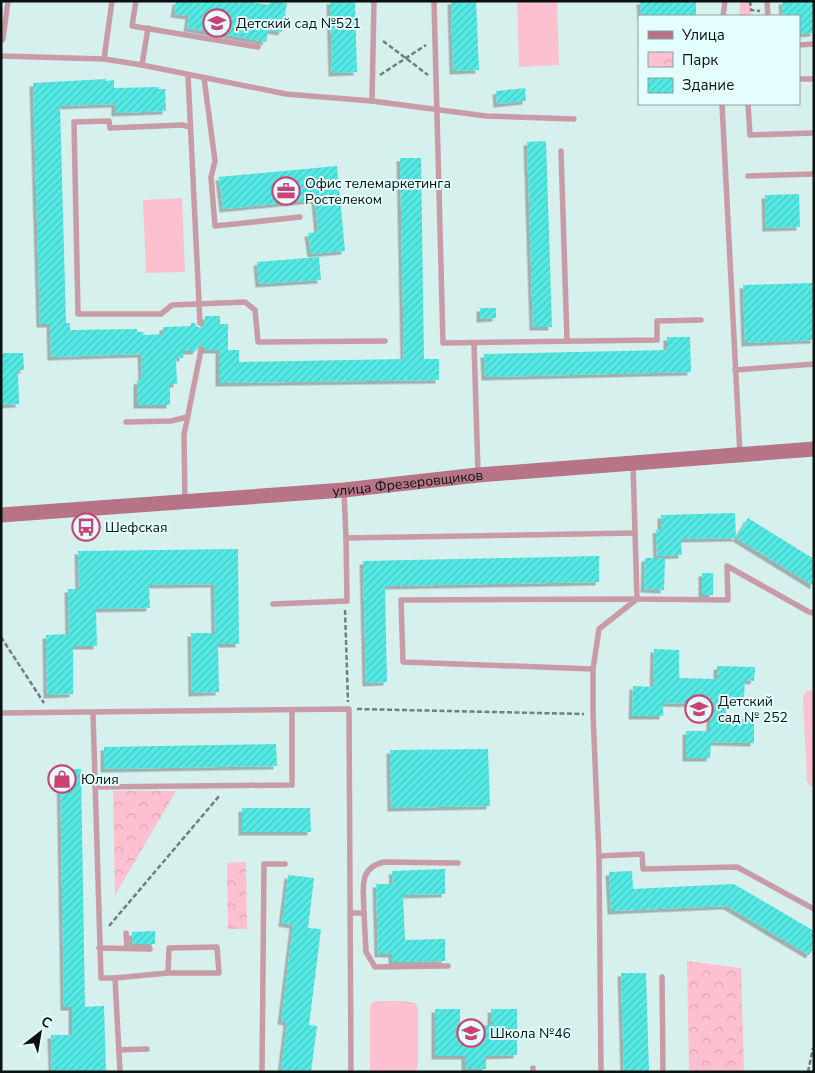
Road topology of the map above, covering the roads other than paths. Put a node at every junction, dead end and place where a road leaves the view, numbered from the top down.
1 (8, 1) edge
2 (112, 1) edge
3 (136, 1) edge
4 (374, 1) edge
5 (434, 1) edge
6 (725, 1) edge
7 (767, 1) edge
8 (768, 14) edge
9 (723, 15) edge
10 (148, 28) junction
11 (1, 41) edge
12 (814, 44) edge
13 (800, 45) edge
14 (258, 47) dead end
15 (1, 56) edge
16 (104, 59) junction
17 (142, 65) junction
18 (188, 75) junction
19 (204, 78) junction
20 (800, 79) edge
21 (814, 79) edge
22 (372, 101) junction
23 (722, 105) edge
24 (748, 105) edge
25 (437, 110) junction
26 (574, 118) dead end
27 (190, 127) junction
28 (814, 132) edge
29 (561, 151) dead end
30 (814, 174) edge
31 (748, 176) dead end
32 (300, 217) dead end
33 (199, 304) junction
34 (701, 320) dead end
35 (200, 323) dead end
36 (568, 340) junction
37 (384, 341) dead end
38 (474, 343) junction
39 (201, 350) dead end
40 (814, 364) edge
41 (735, 370) junction
42 (187, 417) junction
43 (126, 422) dead end
44 (814, 449) edge
45 (740, 455) junction
46 (633, 464) junction
47 (478, 475) junction
48 (344, 490) junction
49 (185, 502) junction
50 (1, 515) edge
51 (635, 533) junction
52 (346, 538) junction
53 (637, 599) junction
54 (273, 604) dead end
55 (814, 612) edge
56 (593, 669) junction
57 (292, 710) junction
58 (1, 713) edge
59 (93, 713) junction
60 (95, 788) junction
61 (599, 856) junction
62 (458, 863) dead end
63 (286, 864) dead end
64 (814, 909) edge
65 (364, 912) junction
66 (350, 913) junction
67 (126, 933) dead end
68 (99, 948) junction
69 (127, 948) junction
70 (150, 949) dead end
71 (448, 966) dead end
72 (168, 973) junction
73 (662, 977) dead end
74 (115, 978) junction
75 (119, 1050) junction
76 (147, 1050) dead end
77 (120, 1072) edge
78 (262, 1072) edge
79 (351, 1072) edge
80 (602, 1072) edge
81 (663, 1072) edge

1 - 11 lane
2 - 16 lane
3 - 10 lane
4 - 22 lane
5 - 25 lane
6 - 9 lane
7 - 8 lane
10 - 14 lane
10 - 17 lane
12 - 13 lane
15 - 16 lane
16 - 17 lane
17 - 18 lane
18 - 19 lane
18 - 27 lane
19 - 22 lane
19 - 32 lane
20 - 21 lane
22 - 25 lane
23 - 41 lane
24 - 28 lane
25 - 26 lane
25 - 38 lane
27 - 33 lane
27 - 33 lane
29 - 36 lane
30 - 31 lane
33 - 35 lane
33 - 37 lane
34 - 36 lane
36 - 38 lane
38 - 47 lane
39 - 42 lane
40 - 41 lane
41 - 45 lane
42 - 43 lane
42 - 49 lane
44 - 45 main road, улица Фрезеровщиков
45 - 46 main road, улица Фрезеровщиков
46 - 47 main road, улица Фрезеровщиков
46 - 51 lane
47 - 48 main road, улица Фрезеровщиков
48 - 49 main road, улица Фрезеровщиков
48 - 52 lane
49 - 50 main road, улица Фрезеровщиков
51 - 52 lane
51 - 53 lane
52 - 54 lane
53 - 55 lane
53 - 56 lane
53 - 56 lane
56 - 61 lane
57 - 59 lane
57 - 60 lane
57 - 66 lane
58 - 59 lane
59 - 60 lane
60 - 68 lane
61 - 64 lane
61 - 80 lane
62 - 65 lane
63 - 78 lane
65 - 66 lane
65 - 71 lane
66 - 79 lane
67 - 69 lane
68 - 69 lane
68 - 74 lane
69 - 70 lane
72 - 72 lane
72 - 74 lane
73 - 81 lane
74 - 75 lane
75 - 76 lane
75 - 77 lane

